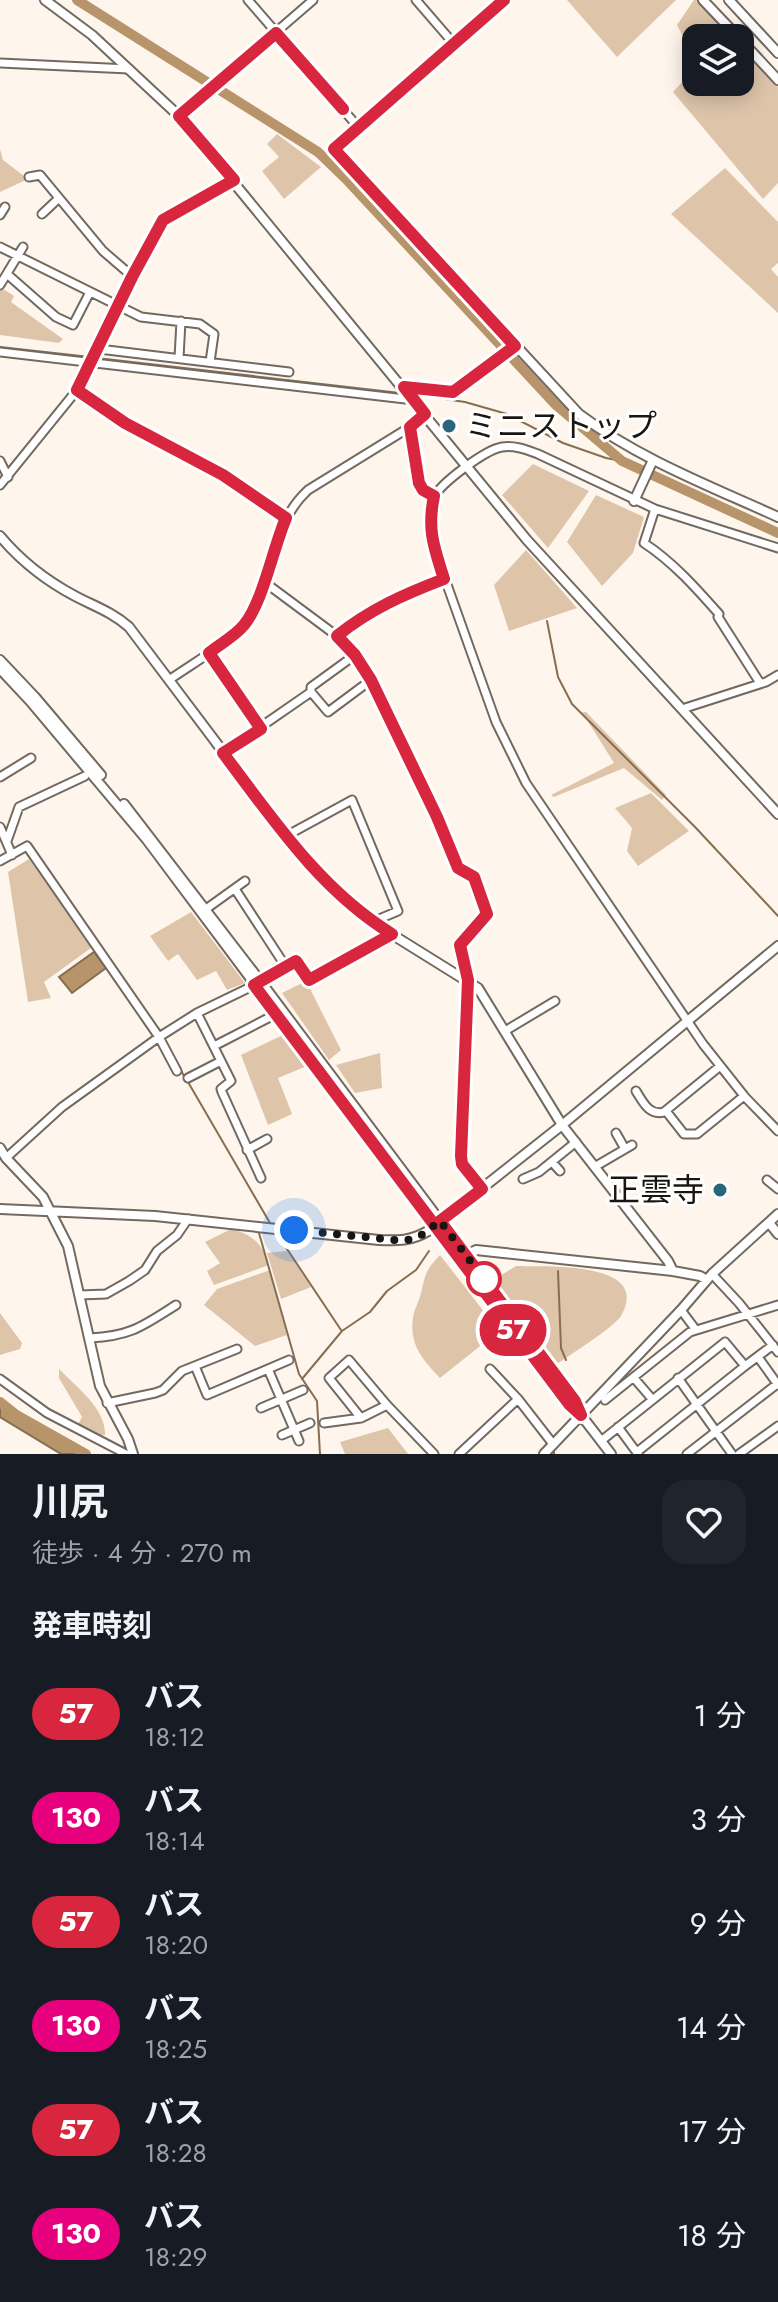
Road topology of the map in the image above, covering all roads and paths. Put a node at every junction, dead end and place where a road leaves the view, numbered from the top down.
1 (45, 0) edge
2 (248, 0) edge
3 (313, 0) edge
4 (416, 0) edge
5 (504, 0) edge
6 (703, 0) edge
7 (729, 0) edge
8 (725, 24) edge
9 (276, 33) junction
10 (454, 44) junction
11 (778, 53) edge
12 (754, 55) edge
13 (0, 63) edge
14 (129, 69) junction
15 (778, 80) edge
16 (179, 116) junction
17 (359, 128) junction
18 (29, 177) dead end
19 (234, 180) junction
20 (58, 199) junction
21 (5, 207) dead end
22 (42, 214) dead end
23 (0, 215) edge
24 (0, 247) edge
25 (23, 247) dead end
26 (18, 256) junction
27 (7, 274) junction
28 (132, 276) junction
29 (0, 285) edge
30 (90, 292) junction
31 (118, 307) junction
32 (181, 321) junction
33 (515, 346) junction
34 (98, 350) junction
35 (0, 352) edge
36 (179, 358) junction
37 (210, 362) junction
38 (91, 363) junction
39 (289, 372) dead end
40 (77, 390) junction
41 (409, 394) junction
42 (425, 414) junction
43 (410, 427) junction
44 (653, 460) junction
45 (0, 461) edge
46 (467, 467) junction
47 (8, 477) junction
48 (0, 485) edge
49 (434, 496) junction
50 (634, 501) junction
51 (655, 509) junction
52 (778, 517) edge
53 (286, 518) junction
54 (0, 536) edge
55 (778, 548) edge
56 (444, 579) junction
57 (263, 581) junction
58 (337, 636) junction
59 (209, 653) junction
60 (355, 655) junction
61 (0, 660) edge
62 (0, 669) edge
63 (778, 675) edge
64 (169, 680) junction
65 (371, 680) junction
66 (760, 683) junction
67 (311, 692) junction
68 (682, 709) junction
69 (261, 729) junction
70 (223, 753) junction
71 (31, 758) dead end
72 (85, 776) dead end
73 (0, 777) edge
74 (778, 814) edge
75 (0, 827) edge
76 (286, 836) junction
77 (7, 841) junction
78 (12, 855) junction
79 (0, 861) edge
80 (245, 881) dead end
81 (235, 889) junction
82 (206, 909) junction
83 (372, 922) junction
84 (392, 934) junction
85 (778, 946) edge
86 (286, 967) junction
87 (468, 980) junction
88 (258, 983) junction
89 (555, 1001) dead end
90 (197, 1013) junction
91 (276, 1014) junction
92 (686, 1021) junction
93 (505, 1031) junction
94 (159, 1037) junction
95 (214, 1046) junction
96 (221, 1061) junction
97 (719, 1067) junction
98 (177, 1071) dead end
99 (188, 1078) dead end
100 (636, 1091) dead end
101 (744, 1096) junction
102 (666, 1111) junction
103 (562, 1125) junction
104 (778, 1131) edge
105 (616, 1133) dead end
106 (267, 1139) dead end
107 (576, 1142) junction
108 (0, 1148) edge
109 (247, 1150) junction
110 (6, 1158) junction
111 (552, 1162) junction
112 (596, 1166) junction
113 (560, 1171) dead end
114 (261, 1178) dead end
115 (523, 1179) dead end
116 (767, 1180) dead end
117 (482, 1189) junction
118 (778, 1189) edge
119 (0, 1209) edge
120 (52, 1211) junction
121 (778, 1214) edge
122 (188, 1219) junction
123 (437, 1223) junction
124 (770, 1224) junction
125 (778, 1234) edge
126 (466, 1255) junction
127 (673, 1271) junction
128 (709, 1277) junction
129 (80, 1295) junction
130 (176, 1305) dead end
131 (778, 1305) edge
132 (681, 1310) junction
133 (748, 1314) junction
134 (696, 1330) junction
135 (90, 1338) junction
136 (776, 1348) edge
137 (237, 1349) dead end
138 (758, 1357) junction
139 (289, 1360) dead end
140 (195, 1366) junction
141 (745, 1366) junction
142 (268, 1369) junction
143 (490, 1369) dead end
144 (634, 1378) junction
145 (678, 1378) junction
146 (0, 1379) edge
147 (778, 1384) edge
148 (303, 1390) dead end
149 (281, 1399) junction
150 (518, 1399) junction
151 (652, 1399) junction
152 (605, 1400) dead end
153 (107, 1403) junction
154 (387, 1405) junction
155 (697, 1405) junction
156 (261, 1408) dead end
157 (581, 1415) junction
158 (361, 1418) junction
159 (310, 1423) dead end
160 (324, 1423) dead end
161 (778, 1426) edge
162 (618, 1427) junction
163 (295, 1430) junction
164 (716, 1431) junction
165 (282, 1435) dead end
166 (299, 1441) dead end
167 (601, 1441) junction
168 (553, 1444) junction
169 (637, 1453) edge
170 (126, 1454) edge
171 (133, 1454) edge
172 (434, 1454) edge
173 (459, 1454) edge
174 (544, 1454) edge
175 (611, 1454) edge
176 (687, 1454) edge
177 (732, 1454) edge
178 (739, 1454) edge

1 - 14 street
2 - 9 street
3 - 9 street
4 - 10 street
5 - 10 street
6 - 8 street
7 - 11 street
9 - 16 street
9 - 17 street
10 - 17 street
12 - 15 street
13 - 14 street
14 - 16 street
16 - 19 street
17 - 33 street
18 - 20 street
19 - 28 street
19 - 41 street
20 - 22 street
20 - 28 street
21 - 23 street
24 - 26 street
25 - 26 street
26 - 27 street
26 - 30 street
27 - 29 street
27 - 30 street
28 - 31 street
30 - 31 street
31 - 32 street
31 - 34 street
32 - 36 street
32 - 37 street
33 - 41 street
33 - 44 street
34 - 36 street
34 - 38 street
35 - 38 street
36 - 37 street
37 - 39 street
38 - 40 street
38 - 41 street
40 - 47 street
40 - 53 street
41 - 42 street
42 - 43 street
42 - 46 street
43 - 49 street
43 - 53 street
44 - 50 street
44 - 52 street
45 - 47 street
46 - 49 street
46 - 50 street
46 - 68 street
47 - 48 street
49 - 56 street
50 - 51 street
51 - 55 street
51 - 66 street
53 - 57 street
54 - 64 street
56 - 58 street
56 - 92 street
57 - 58 street
57 - 59 street
58 - 60 street
59 - 64 street
59 - 69 street
60 - 65 street
60 - 67 street
61 - 82 street
62 - 88 street
63 - 66 street
64 - 70 street
65 - 67 street
65 - 87 street
66 - 68 street
67 - 69 street
68 - 74 street
69 - 70 street
70 - 76 street
71 - 73 street
72 - 77 street
75 - 77 street
76 - 83 street
76 - 83 street
77 - 78 street
78 - 79 street
78 - 94 street
80 - 81 street
81 - 82 street
81 - 86 street
82 - 88 street
83 - 84 street
84 - 86 street
84 - 87 street
85 - 92 street
86 - 88 street
87 - 93 street
87 - 117 street
88 - 90 street
88 - 91 street
88 - 123 street
89 - 93 street
90 - 94 street
90 - 95 street
91 - 95 street
91 - 123 street
92 - 97 street
92 - 103 street
93 - 103 street
94 - 98 street
94 - 110 street
95 - 96 street
96 - 99 street
96 - 109 street
97 - 101 street
97 - 102 street
100 - 102 street
101 - 102 street
101 - 104 street
103 - 107 street
103 - 117 street
105 - 112 street
106 - 109 street
107 - 111 street
107 - 112 street
108 - 110 street
109 - 114 street
110 - 120 street
111 - 113 street
111 - 115 street
112 - 127 street
116 - 118 street
117 - 123 street
119 - 120 street
120 - 122 street
120 - 129 street
121 - 124 street
122 - 123 street
122 - 129 street
123 - 126 street
123 - 157 street
124 - 125 street
124 - 128 street
126 - 127 street
126 - 157 street
127 - 128 street
128 - 132 street
128 - 133 street
129 - 135 street
130 - 135 street
131 - 133 street
132 - 134 street
132 - 157 street
133 - 134 street
133 - 136 street
134 - 144 street
135 - 153 street
136 - 138 street
137 - 140 street
138 - 141 street
138 - 147 street
139 - 142 street
140 - 142 street
140 - 153 street
141 - 145 street
141 - 155 street
142 - 149 street
143 - 150 street
144 - 151 street
144 - 152 street
145 - 151 street
145 - 155 street
146 - 170 street
147 - 164 street
148 - 149 street
149 - 156 street
149 - 163 street
150 - 168 street
150 - 173 street
151 - 162 street
153 - 171 street
154 - 158 street
154 - 158 street
154 - 172 street
155 - 164 street
155 - 169 street
157 - 167 street
157 - 168 street
158 - 160 street
159 - 163 street
161 - 178 street
162 - 167 street
162 - 169 street
163 - 165 street
163 - 166 street
164 - 176 street
164 - 177 street
167 - 175 street
168 - 174 street

